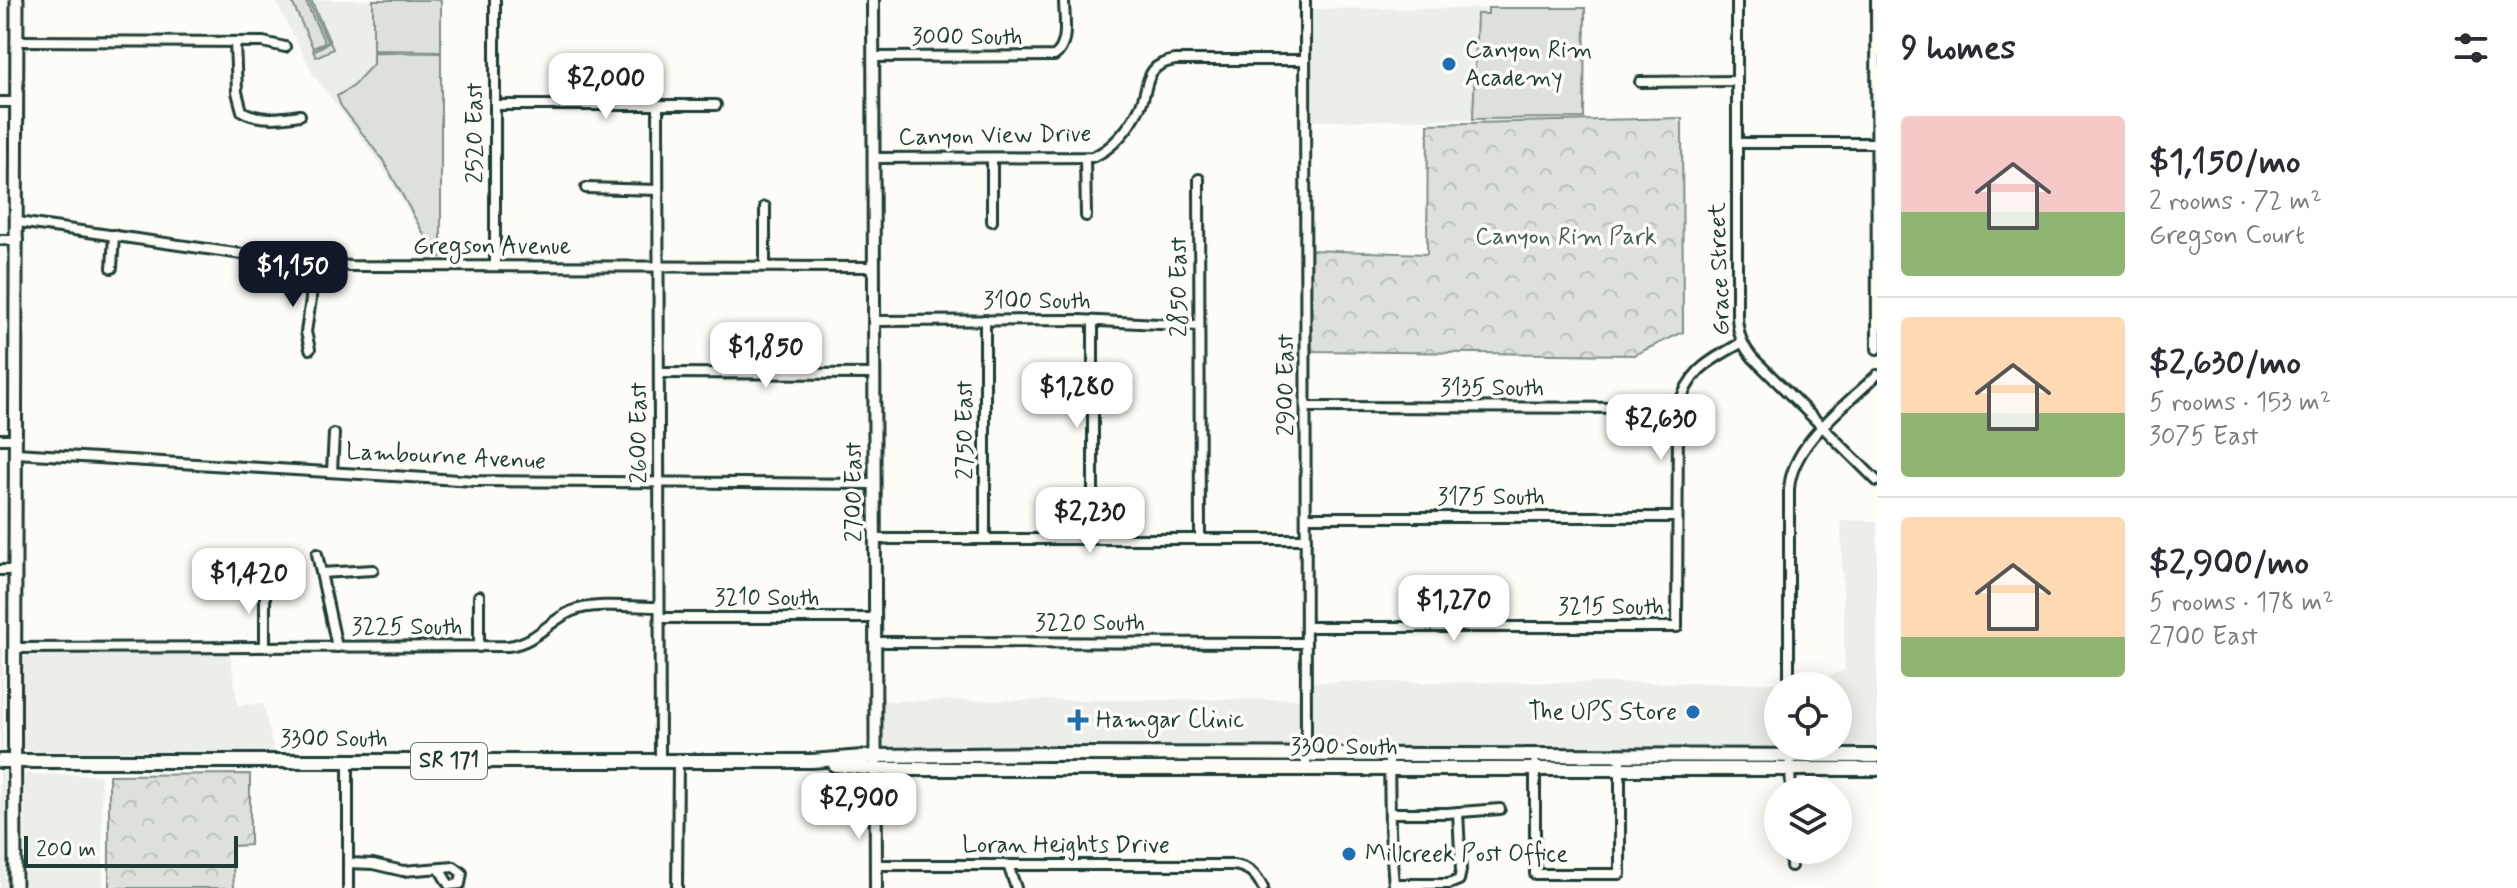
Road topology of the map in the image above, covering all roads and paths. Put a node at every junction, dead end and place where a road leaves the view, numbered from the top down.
1 (17, 0) edge
2 (495, 0) edge
3 (873, 0) edge
4 (1064, 0) edge
5 (1305, 0) edge
6 (1737, 0) edge
7 (1876, 0) edge
8 (17, 41) junction
9 (235, 42) junction
10 (285, 47) dead end
11 (873, 57) junction
12 (1305, 60) junction
13 (1877, 69) edge
14 (1737, 81) junction
15 (1640, 82) dead end
16 (0, 102) edge
17 (18, 102) junction
18 (495, 105) junction
19 (658, 105) junction
20 (716, 105) dead end
21 (300, 115) dead end
22 (1737, 143) junction
23 (1877, 143) edge
24 (873, 158) junction
25 (992, 158) junction
26 (1085, 158) junction
27 (1877, 169) edge
28 (1199, 179) dead end
29 (586, 188) dead end
30 (658, 190) junction
31 (765, 207) dead end
32 (1086, 216) dead end
33 (992, 221) dead end
34 (18, 222) junction
35 (114, 235) junction
36 (0, 240) edge
37 (18, 240) junction
38 (312, 262) junction
39 (495, 265) junction
40 (659, 266) junction
41 (765, 266) junction
42 (874, 267) junction
43 (112, 268) dead end
44 (1877, 269) edge
45 (985, 320) junction
46 (874, 321) junction
47 (1093, 321) junction
48 (1199, 326) junction
49 (1741, 343) junction
50 (310, 349) dead end
51 (1877, 349) edge
52 (659, 373) junction
53 (874, 374) junction
54 (1877, 375) edge
55 (1306, 407) junction
56 (1678, 408) junction
57 (1823, 428) junction
58 (334, 434) dead end
59 (0, 439) edge
60 (16, 439) junction
61 (16, 453) junction
62 (332, 471) junction
63 (1877, 481) edge
64 (659, 483) junction
65 (874, 484) junction
66 (1306, 517) junction
67 (1676, 517) junction
68 (874, 539) junction
69 (985, 539) junction
70 (1093, 539) junction
71 (1200, 539) junction
72 (1306, 539) junction
73 (317, 554) dead end
74 (0, 570) edge
75 (15, 570) junction
76 (373, 570) dead end
77 (321, 573) junction
78 (265, 586) dead end
79 (479, 596) dead end
80 (659, 607) junction
81 (660, 618) junction
82 (874, 618) junction
83 (1306, 627) junction
84 (874, 642) junction
85 (1306, 643) junction
86 (265, 646) junction
87 (337, 647) junction
88 (479, 647) junction
89 (14, 648) junction
90 (1789, 672) edge
91 (1306, 754) junction
92 (1389, 755) junction
93 (1535, 755) junction
94 (1620, 755) junction
95 (1852, 756) edge
96 (1877, 756) edge
97 (1764, 757) edge
98 (1764, 759) edge
99 (1812, 760) edge
100 (6, 761) edge
101 (348, 761) junction
102 (660, 761) junction
103 (678, 761) junction
104 (875, 763) junction
105 (1306, 769) junction
106 (1389, 769) junction
107 (1620, 769) junction
108 (1877, 769) edge
109 (1535, 770) junction
110 (1500, 809) dead end
111 (1458, 812) junction
112 (1390, 813) junction
113 (348, 863) junction
114 (876, 865) junction
115 (1008, 865) junction
116 (440, 870) dead end
117 (1394, 886) edge
118 (15, 888) edge
119 (348, 888) edge
120 (677, 888) edge
121 (876, 888) edge
122 (1016, 888) edge
123 (1263, 888) edge

1 - 8 main road
2 - 18 street, 2520 East
3 - 11 street, 2700 East
4 - 11 street, 3000 South
5 - 12 street, 2900 East
6 - 14 street, Grace Street
7 - 13 street
8 - 9 street
8 - 17 main road
9 - 10 street
9 - 21 street
11 - 24 street, 2700 East
12 - 26 street, Canyon View Drive
12 - 55 street, 2900 East
13 - 23 street
14 - 15 street
14 - 22 street, Grace Street
16 - 17 street
17 - 34 main road
18 - 19 street
18 - 39 street, 2520 East
19 - 20 street
19 - 30 street, 2600 East
22 - 23 street
22 - 49 street, Grace Street
23 - 27 street
24 - 25 street, Canyon View Drive
24 - 42 street, 2700 East
25 - 26 street, Canyon View Drive
25 - 33 street
26 - 32 street
27 - 44 street
28 - 48 street, 2850 East
29 - 30 street
30 - 40 street, 2600 East
31 - 41 street
34 - 35 street, Gregson Avenue
34 - 37 main road
35 - 38 street, Gregson Avenue
35 - 43 street
36 - 37 street
37 - 60 main road
38 - 39 street, Gregson Avenue
38 - 50 street
39 - 40 street, Gregson Avenue
40 - 41 street, Gregson Avenue
40 - 52 street, 2600 East
41 - 42 street, Gregson Avenue
42 - 46 street, 2700 East
44 - 51 street
45 - 46 street, 3100 South
45 - 47 street, 3100 South
45 - 69 street, 2750 East
46 - 53 street, 2700 East
47 - 48 street, 3100 South
47 - 70 street
48 - 71 street, 2850 East
49 - 56 street
49 - 57 street, Grace Street
52 - 53 street
52 - 64 street, 2600 East
53 - 65 street, 2700 East
54 - 57 street
55 - 56 street, 3135 South
55 - 66 street, 2900 East
56 - 67 street
57 - 63 street, Grace Street
57 - 90 street
58 - 62 street
59 - 60 street
60 - 61 main road
61 - 62 street, Lambourne Avenue
61 - 75 main road
62 - 64 street, Lambourne Avenue
64 - 65 street, Lambourne Avenue
64 - 80 street, 2600 East
65 - 68 street, 2700 East
66 - 67 street, 3175 South
66 - 72 street, 2900 East
67 - 83 street, 3215 South
68 - 69 street
68 - 82 street, 2700 East
69 - 70 street
70 - 71 street
71 - 72 street
72 - 83 street, 2900 East
73 - 77 street
74 - 75 street
75 - 89 main road
76 - 77 street
77 - 87 street
78 - 86 street
79 - 88 street
80 - 81 street, 2600 East
80 - 88 street, 3225 South
81 - 82 street, 3210 South
81 - 102 street, 2600 East
82 - 84 street, 2700 East
83 - 85 street, 2900 East
84 - 85 street, 3220 South
84 - 104 street, 2700 East
85 - 91 street, 2900 East
86 - 87 street, 3225 South
86 - 89 street, 3225 South
87 - 88 street, 3225 South
89 - 100 main road
91 - 92 main road, 3300 South / SR 171
91 - 104 main road, 3300 South / SR 171
91 - 105 street, 2900 East
92 - 93 main road, 3300 South / SR 171
92 - 106 street
93 - 94 main road, 3300 South / SR 171
93 - 109 street
94 - 97 main road, 3300 South / SR 171
94 - 107 street
95 - 96 main road, 3300 South / SR 171
98 - 107 main road, 3300 South / SR 171
99 - 108 main road, 3300 South / SR 171
100 - 101 main road, 3300 South / SR 171
100 - 118 main road
101 - 102 main road, 3300 South / SR 171
101 - 113 street
102 - 103 main road, 3300 South / SR 171
103 - 104 main road, 3300 South / SR 171
103 - 120 street
104 - 105 main road, 3300 South / SR 171
104 - 114 street, 2700 East
105 - 106 main road, 3300 South / SR 171
106 - 109 main road, 3300 South / SR 171
106 - 112 street
107 - 109 main road, 3300 South / SR 171
107 - 109 street
110 - 111 street
111 - 112 street
111 - 117 street
112 - 117 street
113 - 116 street
113 - 119 street
114 - 115 street, Loran Heights Drive
114 - 121 street, 2700 East
115 - 122 street
115 - 123 street, Loran Heights Drive

